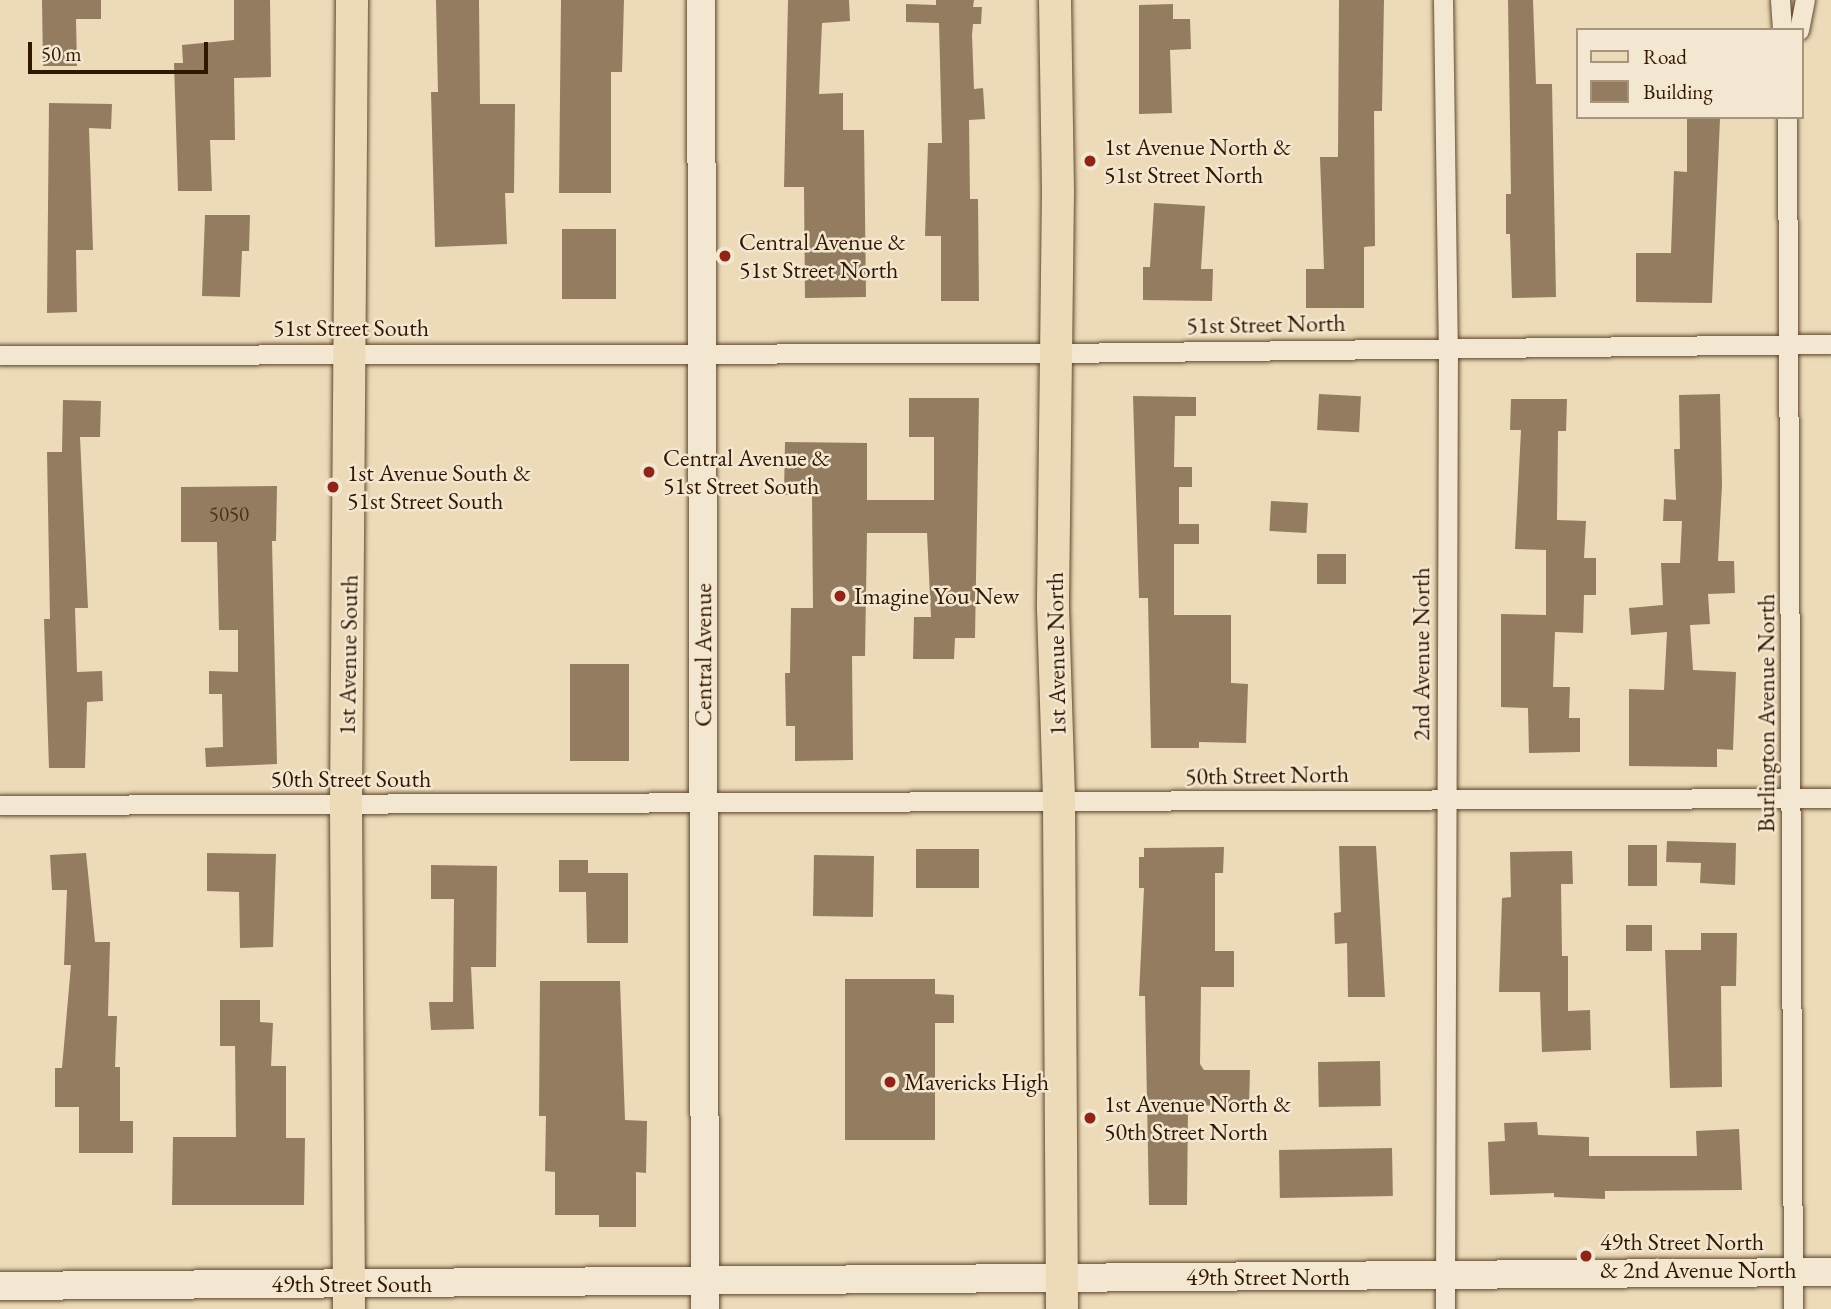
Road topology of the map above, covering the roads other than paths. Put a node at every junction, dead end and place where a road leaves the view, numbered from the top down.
1 (352, 0) edge
2 (701, 0) edge
3 (1055, 0) edge
4 (1444, 0) edge
5 (1780, 0) edge
6 (1805, 0) edge
7 (1782, 28) edge
8 (1799, 28) edge
9 (1787, 119) edge
10 (1788, 344) junction
11 (1448, 345) junction
12 (1831, 345) edge
13 (702, 351) junction
14 (352, 353) junction
15 (1056, 353) junction
16 (0, 355) edge
17 (1444, 797) junction
18 (1831, 798) edge
19 (1790, 799) junction
20 (703, 803) junction
21 (1059, 803) junction
22 (346, 804) junction
23 (0, 805) edge
24 (1831, 1272) edge
25 (1793, 1273) junction
26 (1445, 1276) junction
27 (0, 1286) edge
28 (1062, 1294) edge
29 (349, 1296) edge
30 (705, 1296) edge
31 (1445, 1309) edge
32 (1793, 1309) edge

1 - 14 main road, 1st Avenue South
2 - 13 main road, Central Avenue
3 - 15 main road, 1st Avenue North
4 - 11 street, 2nd Avenue North
5 - 7 street
6 - 8 street
9 - 10 street, Burlington Avenue North
10 - 11 street, 51st Street North
10 - 12 street, 51st Street North
10 - 19 street, Burlington Avenue North
11 - 15 street, 51st Street North
11 - 17 street, 2nd Avenue North
13 - 14 street, 51st Street South
13 - 15 street, 51st Street North
13 - 20 main road, Central Avenue
14 - 16 street, 51st Street South
14 - 22 main road, 1st Avenue South
15 - 21 main road, 1st Avenue North
17 - 19 street, 50th Street North
17 - 21 street, 50th Street North
17 - 26 street, 2nd Avenue North
18 - 19 street, 50th Street North
19 - 25 street, Burlington Avenue North
20 - 21 street, 50th Street North
20 - 22 street, 50th Street South
20 - 30 main road, Central Avenue
21 - 28 main road, 1st Avenue North
22 - 23 street, 50th Street South
22 - 29 main road, 1st Avenue South
24 - 25 main road, 49th Street North
25 - 26 main road, 49th Street North
25 - 32 street, Burlington Avenue North
26 - 28 main road, 49th Street North
26 - 31 street, 2nd Avenue North
27 - 29 main road, 49th Street South
28 - 30 main road, 49th Street North
29 - 30 main road, 49th Street South

